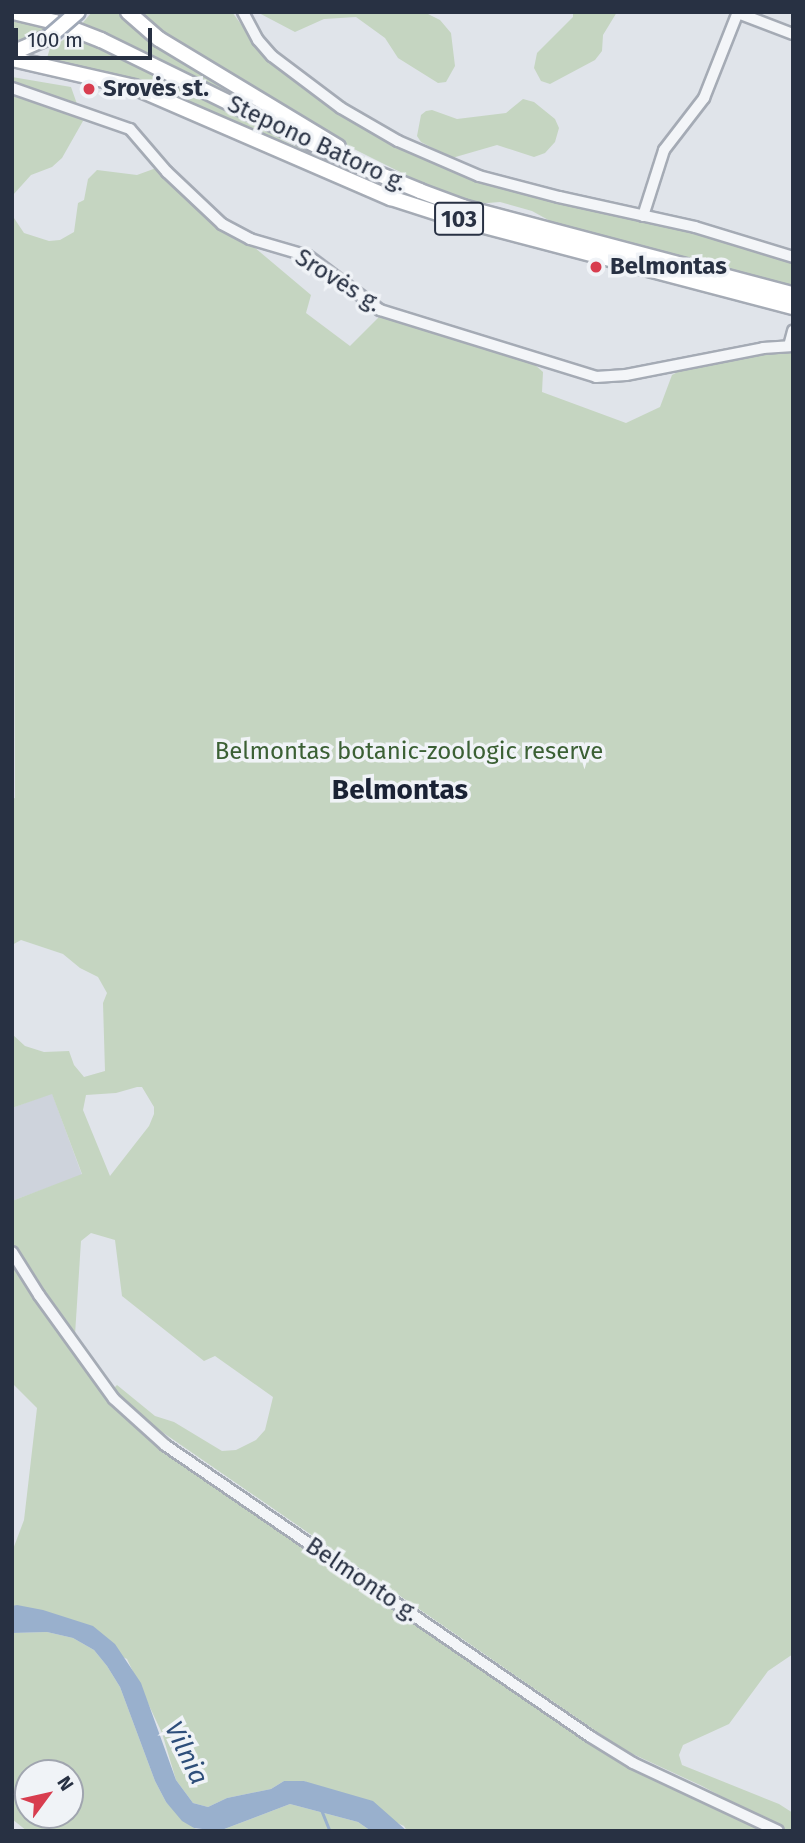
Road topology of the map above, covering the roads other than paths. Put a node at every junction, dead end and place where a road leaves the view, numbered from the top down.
1 (13, 12) edge
2 (78, 12) edge
3 (128, 12) edge
4 (243, 12) edge
5 (738, 13) edge
6 (793, 34) edge
7 (12, 53) edge
8 (12, 59) edge
9 (12, 88) edge
10 (392, 180) junction
11 (643, 216) junction
12 (793, 257) edge
13 (793, 293) edge
14 (793, 307) edge
15 (793, 331) edge
16 (791, 346) edge
17 (12, 1252) edge
18 (778, 1831) edge

1 - 10 main road, Stepono Batoro g.
2 - 7 main road, bridge
3 - 10 main road, 103
4 - 11 street, Stepono Batoro g.
5 - 6 street
5 - 11 street
8 - 14 main road, Stepono Batoro g. / 103
9 - 16 street, Srovės g.
10 - 13 main road, Stepono Batoro g. / 103
11 - 12 street, Stepono Batoro g.
15 - 16 street, Srovės g.
17 - 18 street, Belmonto g.

